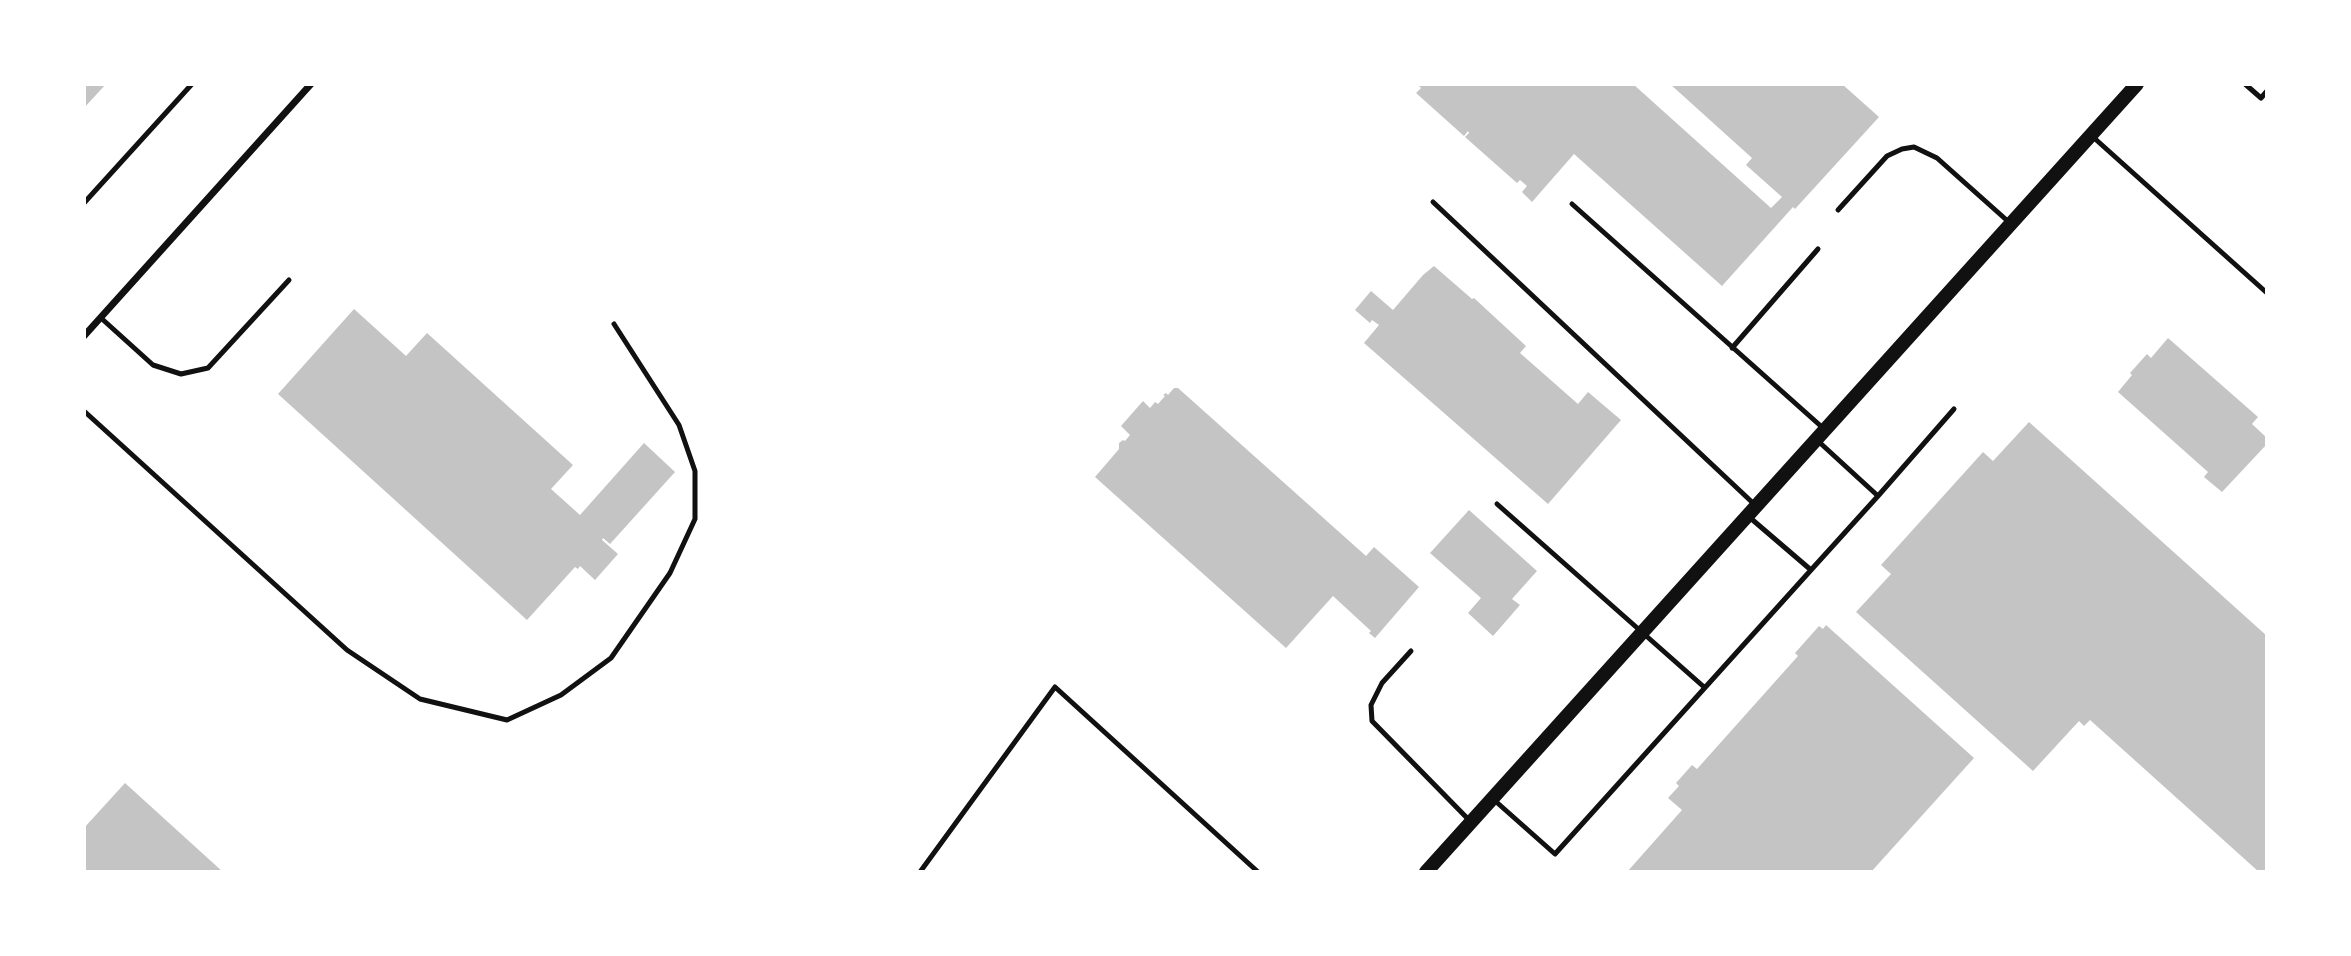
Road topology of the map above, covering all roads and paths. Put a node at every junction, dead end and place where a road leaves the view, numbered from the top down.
1 (192, 84) edge
2 (311, 84) edge
3 (2137, 84) edge
4 (2245, 84) edge
5 (2267, 91) edge
6 (2091, 135) junction
7 (1433, 202) dead end
8 (84, 204) edge
9 (1573, 204) dead end
10 (1838, 210) dead end
11 (2011, 224) junction
12 (1818, 249) dead end
13 (289, 280) dead end
14 (2267, 293) edge
15 (101, 318) junction
16 (614, 324) dead end
17 (84, 336) edge
18 (1732, 348) junction
19 (1954, 409) dead end
20 (84, 411) edge
21 (1821, 435) junction
22 (1878, 496) junction
23 (1497, 504) dead end
24 (1752, 511) junction
25 (1811, 570) junction
26 (1642, 633) junction
27 (1411, 651) dead end
28 (1704, 687) junction
29 (1492, 798) junction
30 (1471, 822) junction
31 (920, 872) edge
32 (1258, 872) edge
33 (1426, 872) edge

1 - 8 lane
2 - 15 street
3 - 6 main road
4 - 5 lane
6 - 11 main road
6 - 14 lane
7 - 24 lane
9 - 18 lane
10 - 11 lane
11 - 21 main road
12 - 18 lane
13 - 15 lane
15 - 17 street
16 - 20 lane
18 - 21 lane
19 - 22 lane
21 - 22 lane
21 - 24 main road
22 - 25 lane
23 - 26 lane
24 - 25 lane
24 - 26 main road
25 - 28 lane
26 - 28 lane
26 - 29 main road
27 - 30 lane
28 - 29 lane
29 - 30 main road
30 - 33 main road
31 - 32 lane

